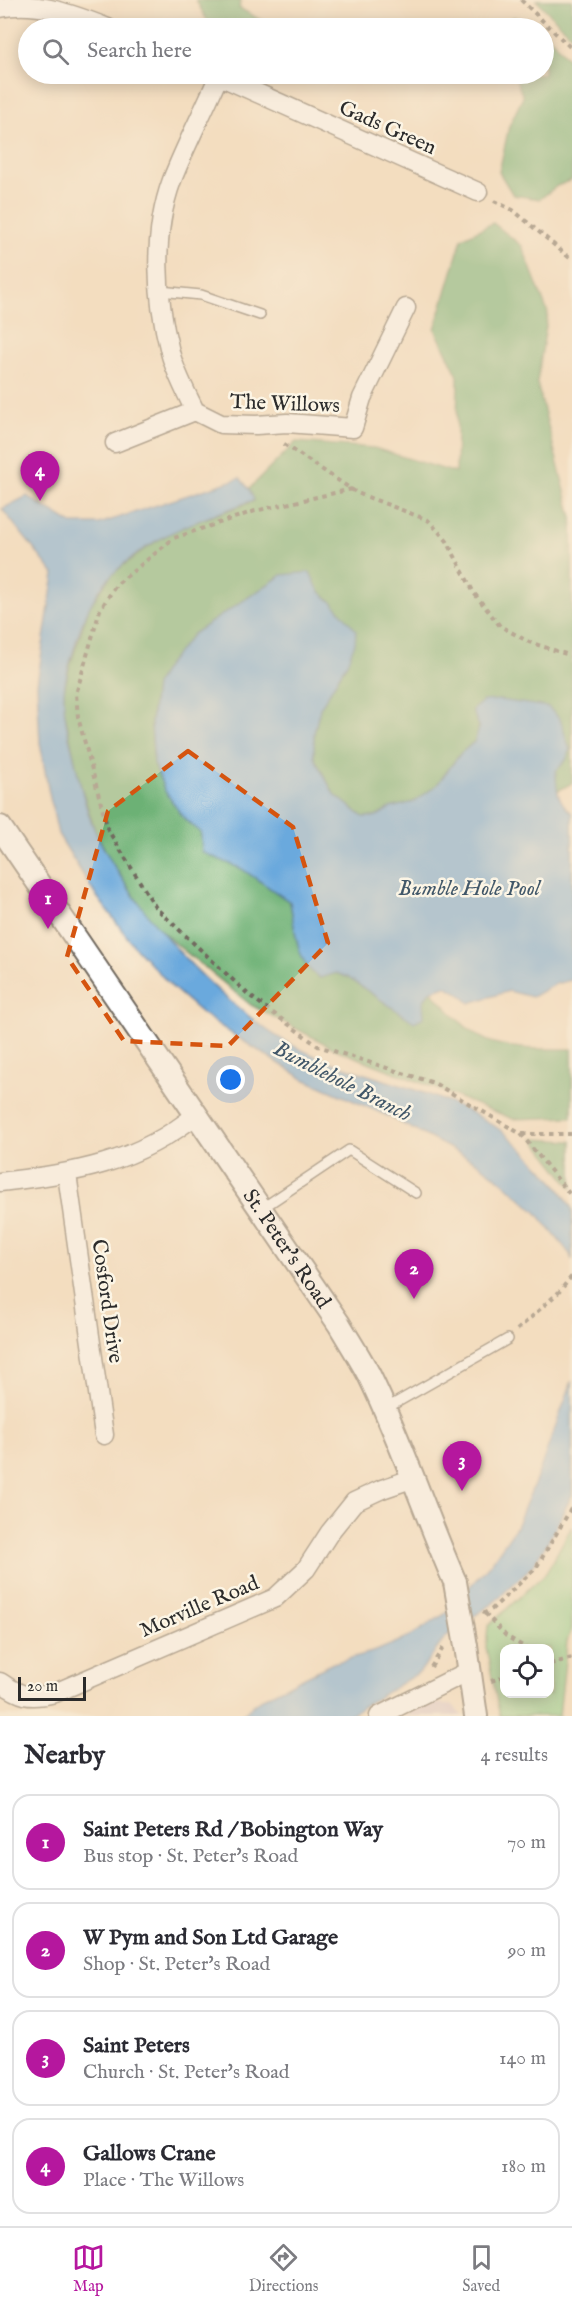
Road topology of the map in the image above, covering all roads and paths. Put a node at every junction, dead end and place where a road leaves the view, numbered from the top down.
1 (521, 0) edge
2 (48, 4) edge
3 (0, 8) edge
4 (83, 18) edge
5 (540, 18) edge
6 (554, 32) edge
7 (572, 49) edge
8 (213, 84) edge
9 (239, 84) edge
10 (478, 192) joint
11 (572, 260) edge
12 (160, 291) junction
13 (406, 308) dead end
14 (260, 315) dead end
15 (195, 411) junction
16 (256, 425) junction
17 (115, 443) dead end
18 (352, 489) junction
19 (572, 656) edge
20 (0, 827) edge
21 (197, 1114) junction
22 (521, 1134) junction
23 (572, 1134) edge
24 (67, 1174) junction
25 (0, 1182) edge
26 (416, 1193) dead end
27 (572, 1197) edge
28 (261, 1209) junction
29 (572, 1276) edge
30 (508, 1339) joint
31 (384, 1410) junction
32 (104, 1435) dead end
33 (414, 1478) junction
34 (572, 1507) edge
35 (485, 1613) junction
36 (479, 1617) dead end
37 (457, 1644) junction
38 (519, 1644) edge
39 (572, 1658) edge
40 (554, 1663) edge
41 (469, 1671) junction
42 (0, 1682) edge
43 (422, 1694) junction
44 (379, 1716) edge
45 (476, 1716) edge

1 - 5 path
2 - 3 street
2 - 4 street
6 - 7 path
8 - 12 street
9 - 10 street, Gads Green
10 - 11 path
12 - 14 lane
12 - 15 street
13 - 16 street, The Willows
15 - 16 street, The Willows
15 - 17 street
16 - 18 path
18 - 19 path
18 - 22 path
20 - 21 street, St. Peter's Road
21 - 24 street
21 - 28 street, St. Peter's Road
22 - 23 path
22 - 27 path
24 - 25 street
24 - 32 street, Cosford Drive
26 - 28 lane
28 - 31 street, St. Peter's Road
29 - 30 path
30 - 31 lane
31 - 33 street, St. Peter's Road
33 - 37 street, St. Peter's Road, bridge
33 - 42 street, Morville Road
34 - 35 path
35 - 36 path
35 - 38 path
37 - 41 street, St. Peter's Road
37 - 43 path
39 - 40 path
41 - 43 street
41 - 45 street, St. Peter's Road
43 - 44 street

